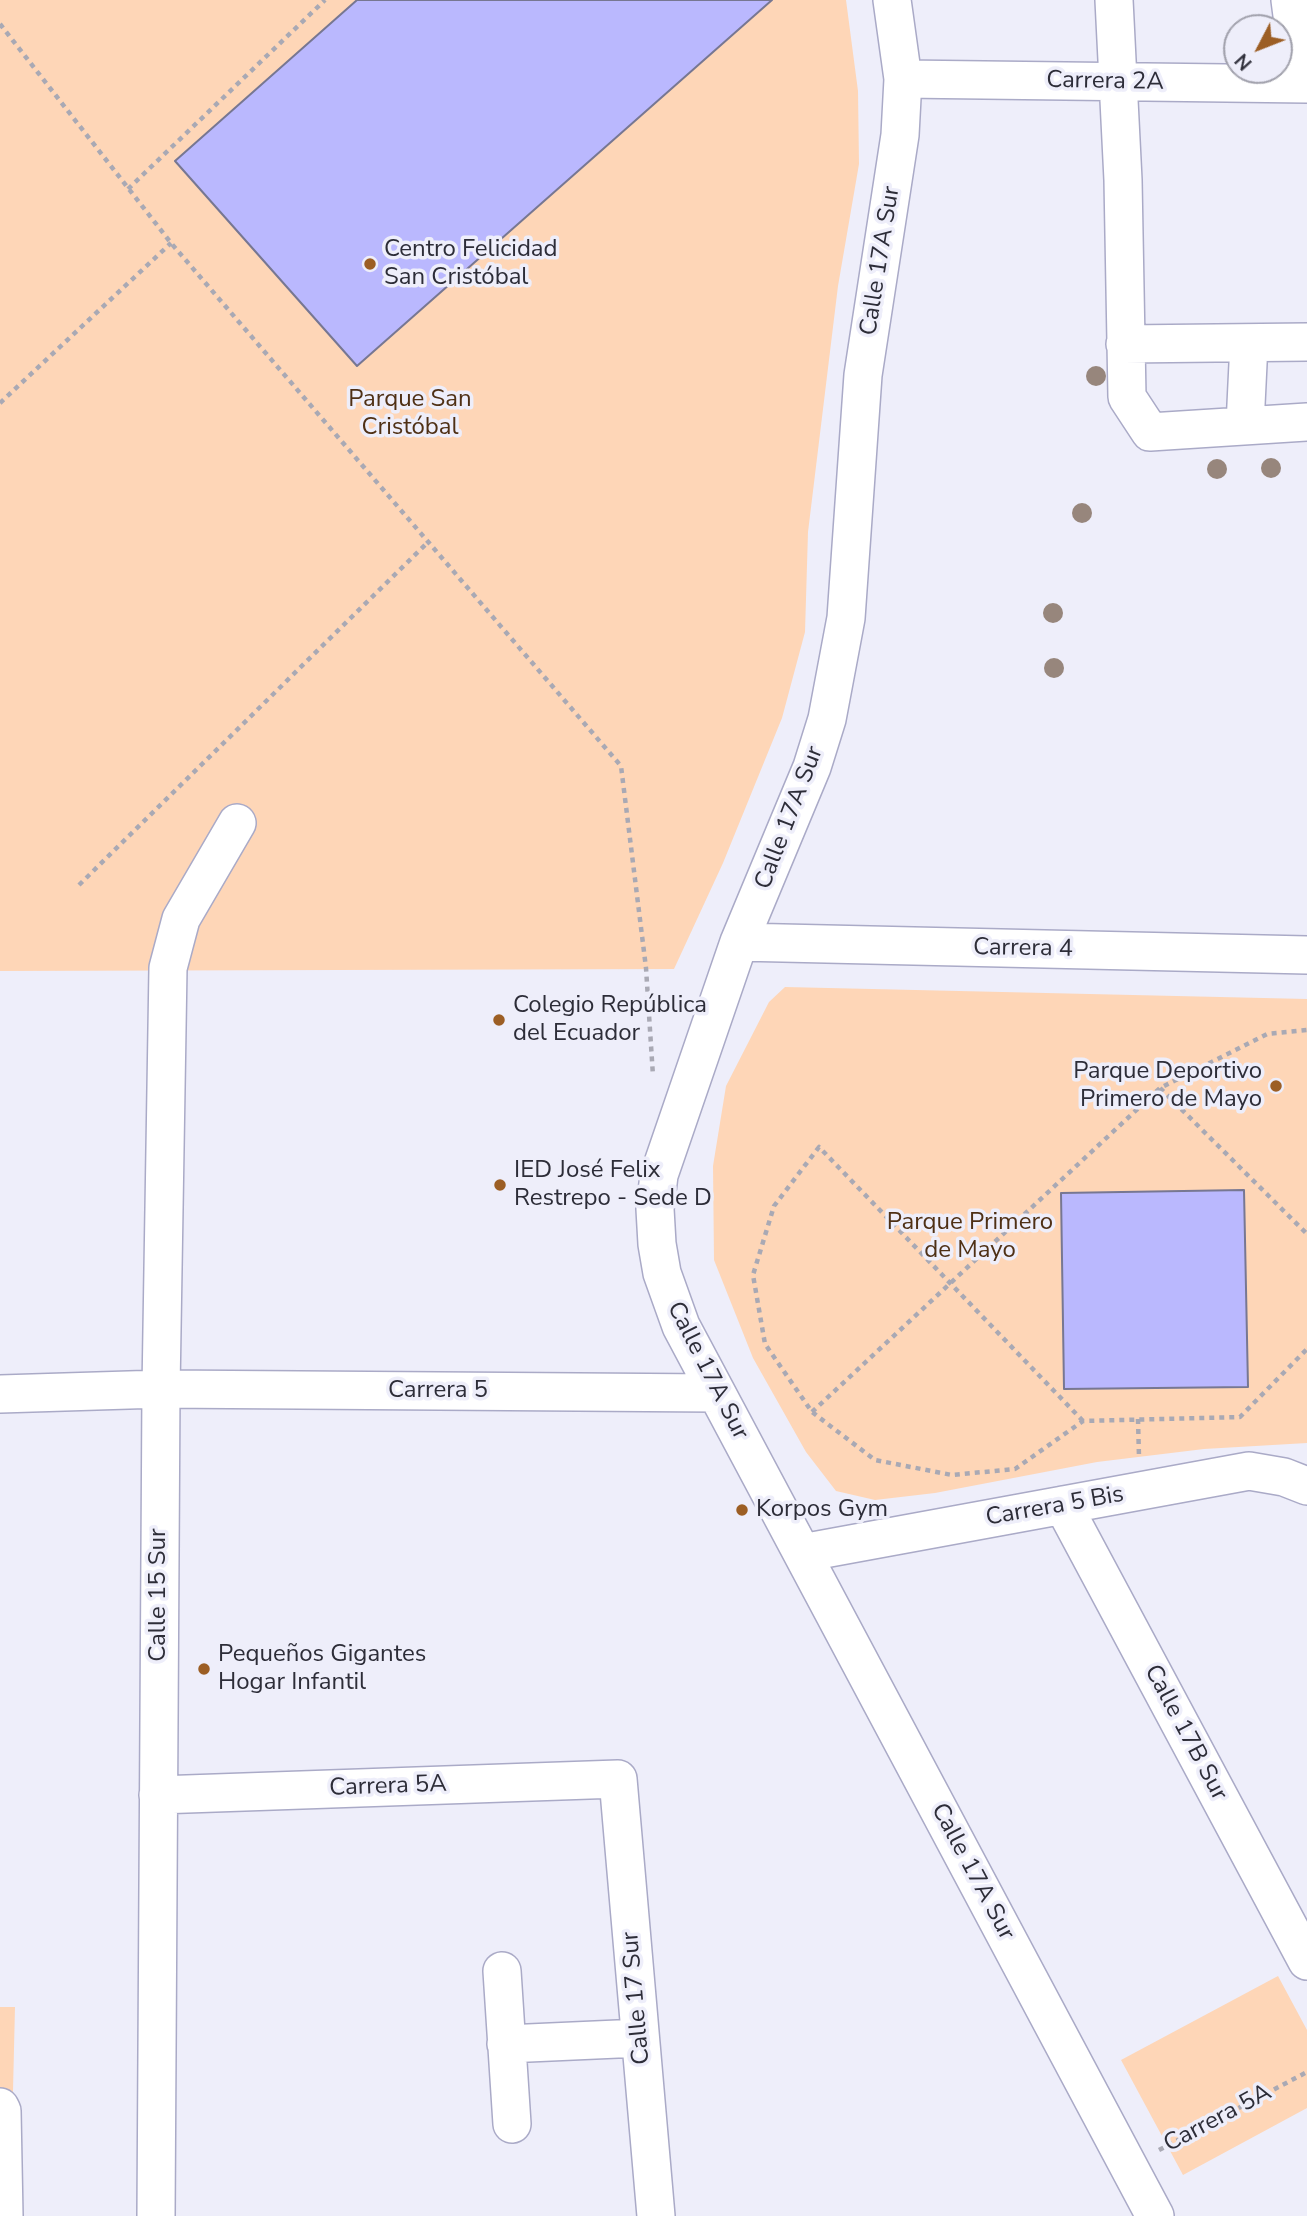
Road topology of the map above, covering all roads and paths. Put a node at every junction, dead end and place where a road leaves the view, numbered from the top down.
1 (324, 0) edge
2 (892, 0) edge
3 (1114, 0) edge
4 (1290, 0) edge
5 (0, 24) edge
6 (903, 79) junction
7 (1117, 82) junction
8 (1304, 84) edge
9 (128, 189) junction
10 (171, 243) junction
11 (1249, 342) junction
12 (1307, 342) edge
13 (1125, 344) junction
14 (0, 403) edge
15 (1307, 422) edge
16 (1245, 425) junction
17 (427, 543) junction
18 (237, 823) dead end
19 (79, 885) dead end
20 (739, 942) junction
21 (1307, 956) edge
22 (1307, 1030) edge
23 (653, 1078) dead end
24 (1160, 1088) junction
25 (1307, 1234) edge
26 (951, 1283) junction
27 (1307, 1349) edge
28 (160, 1389) junction
29 (716, 1393) junction
30 (0, 1394) edge
31 (812, 1412) junction
32 (1083, 1421) junction
33 (1307, 1486) edge
34 (1063, 1505) junction
35 (802, 1553) junction
36 (618, 1779) joint
37 (159, 1795) junction
38 (1307, 1961) edge
39 (502, 1971) dead end
40 (640, 2038) junction
41 (506, 2044) junction
42 (1307, 2072) edge
43 (0, 2107) edge
44 (512, 2124) dead end
45 (1128, 2166) junction
46 (4, 2216) edge
47 (156, 2216) edge
48 (656, 2216) edge
49 (1155, 2216) edge

1 - 9 path
2 - 6 street, Calle 17A Sur
3 - 7 street
4 - 8 street
5 - 9 path
6 - 7 street, Carrera 2A
6 - 20 street, Calle 17A Sur
7 - 8 street, Carrera 2A
7 - 13 street
9 - 10 path
10 - 14 path
10 - 17 path
11 - 12 street
11 - 13 street
11 - 16 street
13 - 16 street
15 - 16 street
17 - 19 path
17 - 23 path
18 - 28 street, Calle 15 Sur
20 - 21 street, Carrera 4
20 - 29 street, Calle 17A Sur
22 - 24 path
24 - 25 path
24 - 26 path
26 - 31 path
26 - 31 path
26 - 32 path
27 - 32 path
28 - 29 street, Carrera 5
28 - 30 street, Carrera 5
28 - 37 street, Calle 15 Sur
29 - 35 street, Calle 17A Sur
31 - 32 path
33 - 34 street, Carrera 5 Bis
34 - 35 street, Carrera 5 Bis
34 - 38 street, Calle 17B Sur
35 - 45 street, Calle 17A Sur
36 - 37 street, Carrera 5A
36 - 40 street, Calle 17 Sur
37 - 47 street, Calle 15 Sur
39 - 41 street
40 - 41 street
40 - 48 street, Calle 17 Sur
41 - 44 street
42 - 45 path, Carrera 5A
43 - 46 street
45 - 49 street, Calle 17A Sur

